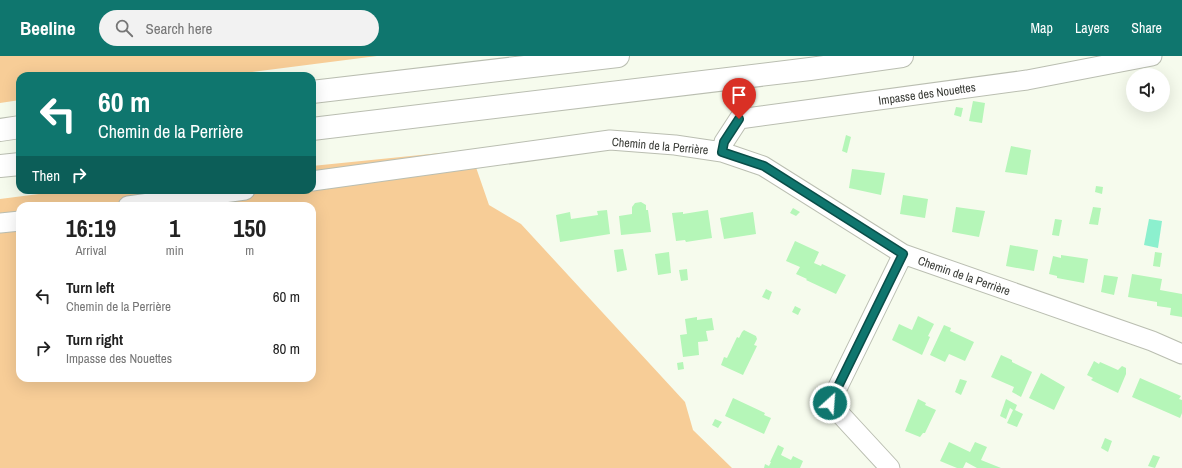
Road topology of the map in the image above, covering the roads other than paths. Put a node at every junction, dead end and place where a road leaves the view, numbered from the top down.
1 (618, 56) edge
2 (902, 56) edge
3 (1152, 56) edge
4 (316, 92) edge
5 (16, 128) edge
6 (316, 129) edge
7 (0, 130) edge
8 (722, 152) junction
9 (16, 164) edge
10 (0, 166) edge
11 (316, 180) edge
12 (216, 194) edge
13 (157, 202) edge
14 (16, 221) edge
15 (0, 223) edge
16 (903, 254) junction
17 (1182, 354) edge
18 (890, 468) edge

1 - 4 highway
2 - 6 highway
3 - 8 street, Impasse des Nouettes
5 - 7 highway
8 - 11 street, Chemin de la Perrière
8 - 16 street, Chemin de la Perrière
9 - 10 highway
12 - 13 street
14 - 15 street
16 - 17 street, Chemin de la Perrière
16 - 18 street

